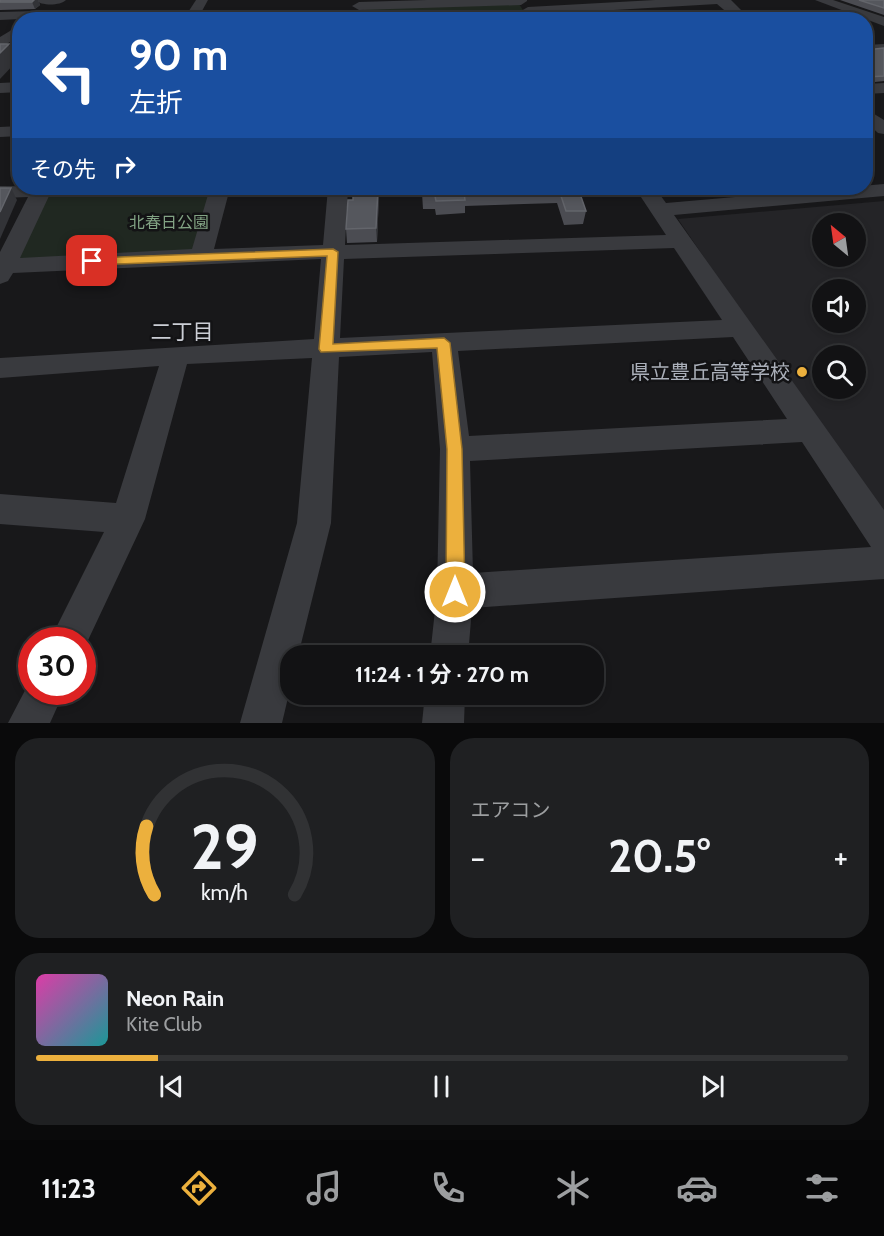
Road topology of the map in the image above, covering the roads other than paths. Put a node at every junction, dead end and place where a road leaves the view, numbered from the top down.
1 (41, 0) edge
2 (58, 0) edge
3 (720, 0) edge
4 (726, 0) edge
5 (821, 0) edge
6 (526, 8) edge
7 (359, 10) edge
8 (41, 12) edge
9 (335, 12) edge
10 (735, 12) edge
11 (856, 12) edge
12 (12, 40) edge
13 (3, 52) edge
14 (39, 195) edge
15 (218, 195) edge
16 (337, 195) edge
17 (650, 195) edge
18 (828, 195) edge
19 (661, 210) junction
20 (682, 241) junction
21 (333, 252) junction
22 (201, 256) junction
23 (3, 271) edge
24 (743, 328) junction
25 (444, 343) junction
26 (326, 349) junction
27 (176, 355) junction
28 (0, 368) edge
29 (812, 430) junction
30 (454, 449) junction
31 (0, 509) edge
32 (128, 519) junction
33 (884, 538) edge
34 (884, 563) edge
35 (455, 592) junction
36 (75, 627) edge
37 (450, 645) edge
38 (38, 705) edge
39 (445, 705) edge
40 (29, 723) edge
41 (261, 723) edge
42 (443, 723) edge

1 - 2 street
2 - 8 street
3 - 4 street
3 - 6 street
3 - 10 street
5 - 11 street
6 - 7 street
7 - 9 street
12 - 13 street
14 - 23 street
15 - 22 street
16 - 21 street
17 - 19 street
18 - 19 street
19 - 20 street
20 - 21 street
20 - 24 street
21 - 22 street
21 - 26 street
22 - 23 street
24 - 25 street
24 - 29 street
25 - 26 street
25 - 30 street
26 - 27 street
26 - 41 street
27 - 28 street
27 - 32 street
29 - 30 street
29 - 33 street
30 - 35 street
31 - 32 street
32 - 36 street
34 - 35 street
35 - 37 street
38 - 40 street
39 - 42 street

